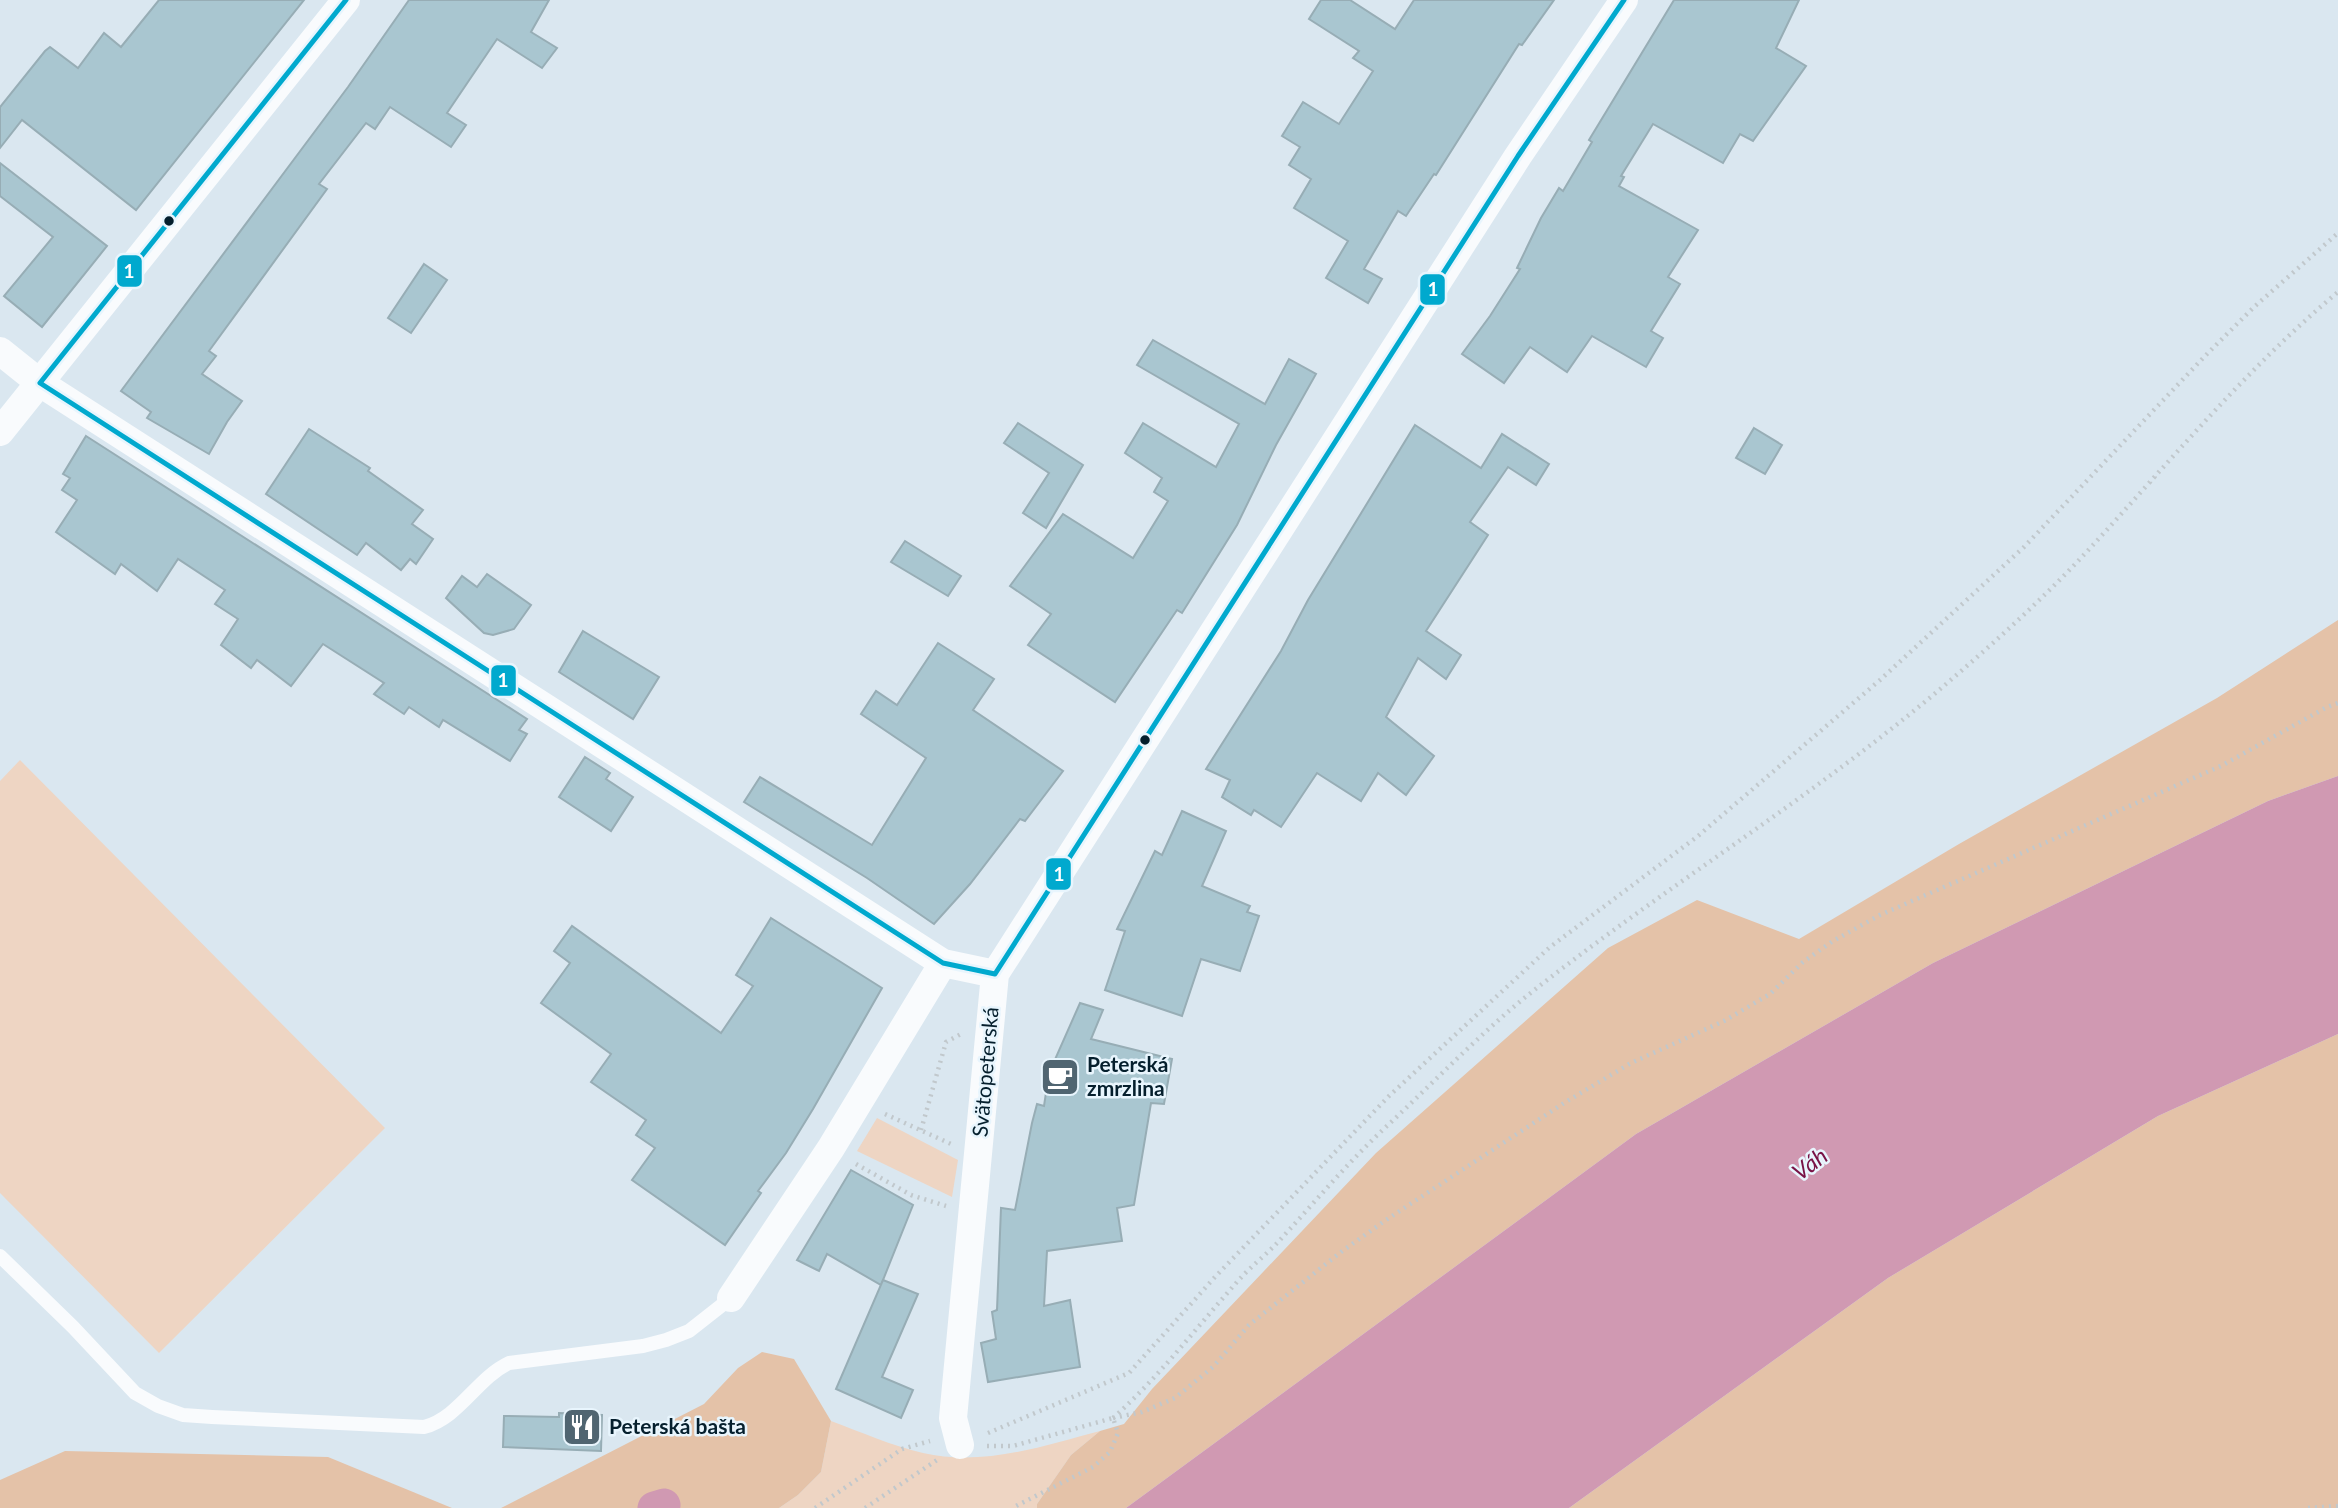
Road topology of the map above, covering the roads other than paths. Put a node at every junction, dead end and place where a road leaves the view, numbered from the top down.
1 (346, 0) edge
2 (1624, 0) edge
3 (0, 351) edge
4 (40, 383) junction
5 (0, 432) edge
6 (943, 963) junction
7 (995, 974) junction
8 (0, 1256) edge
9 (731, 1298) joint
10 (960, 1446) road end

1 - 4 street
2 - 7 street, Svätopeterská
3 - 4 street
4 - 5 street
4 - 6 street
6 - 7 street
6 - 9 street
7 - 10 street, Svätopeterská
8 - 9 lane

